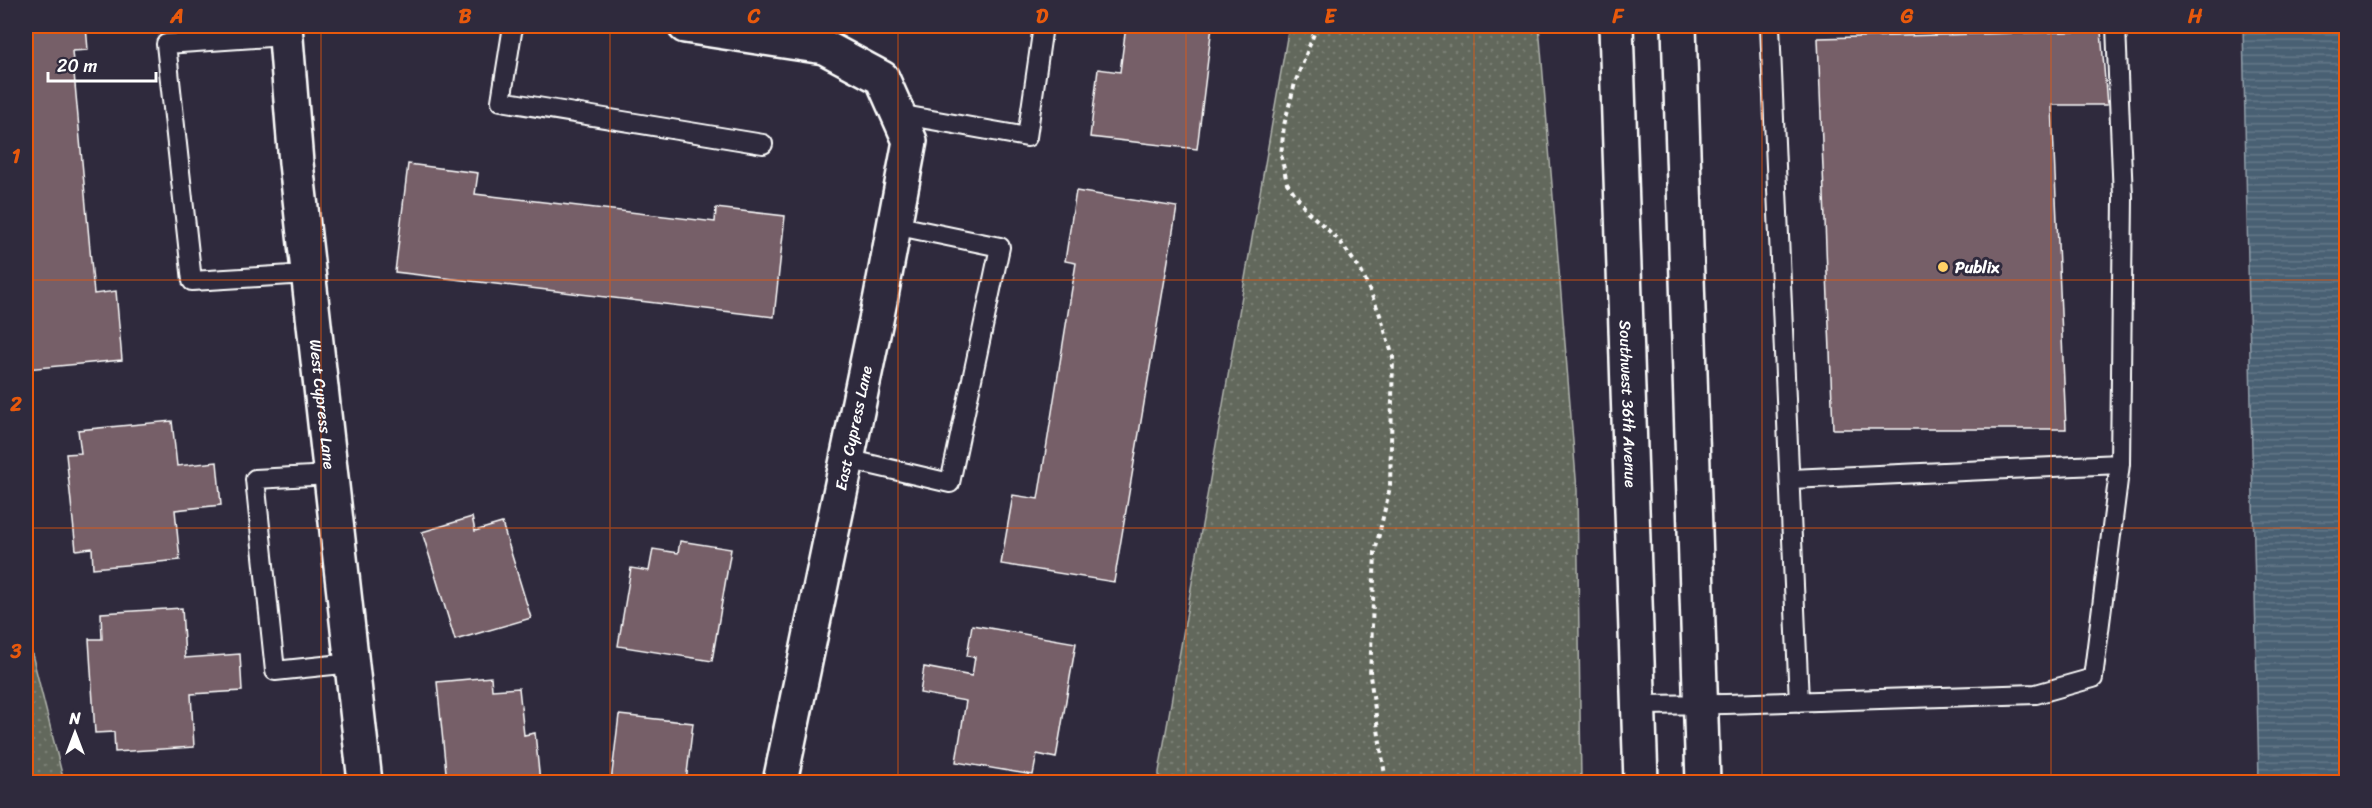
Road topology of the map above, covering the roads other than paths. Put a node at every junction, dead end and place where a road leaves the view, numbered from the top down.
1 (513, 26) edge
2 (685, 26) edge
3 (1043, 26) edge
4 (1616, 26) edge
5 (1679, 26) edge
6 (1770, 26) edge
7 (2116, 26) edge
8 (286, 31) edge
9 (803, 35) edge
10 (898, 114) junction
11 (763, 144) dead end
12 (894, 225) junction
13 (308, 274) junction
14 (847, 459) junction
15 (2120, 464) junction
16 (331, 476) junction
17 (1791, 479) junction
18 (352, 663) junction
19 (1799, 702) junction
20 (1637, 705) junction
21 (1701, 705) junction
22 (365, 783) edge
23 (780, 783) edge
24 (1641, 783) edge
25 (1703, 783) edge

1 - 11 lane
2 - 9 street
3 - 10 lane
4 - 20 street, Southwest 36th Avenue
5 - 21 street
6 - 17 lane
7 - 15 lane
8 - 13 street, West Cypress Lane
8 - 13 lane
9 - 10 street, East Cypress Lane
10 - 12 street, East Cypress Lane
12 - 14 street, East Cypress Lane
12 - 14 lane
13 - 16 street, West Cypress Lane
14 - 23 street, East Cypress Lane
15 - 17 lane
15 - 19 lane
16 - 18 street, West Cypress Lane
16 - 18 lane
17 - 19 lane
18 - 22 street, West Cypress Lane
19 - 21 lane
20 - 21 lane
20 - 24 street, Southwest 36th Avenue
21 - 25 street

